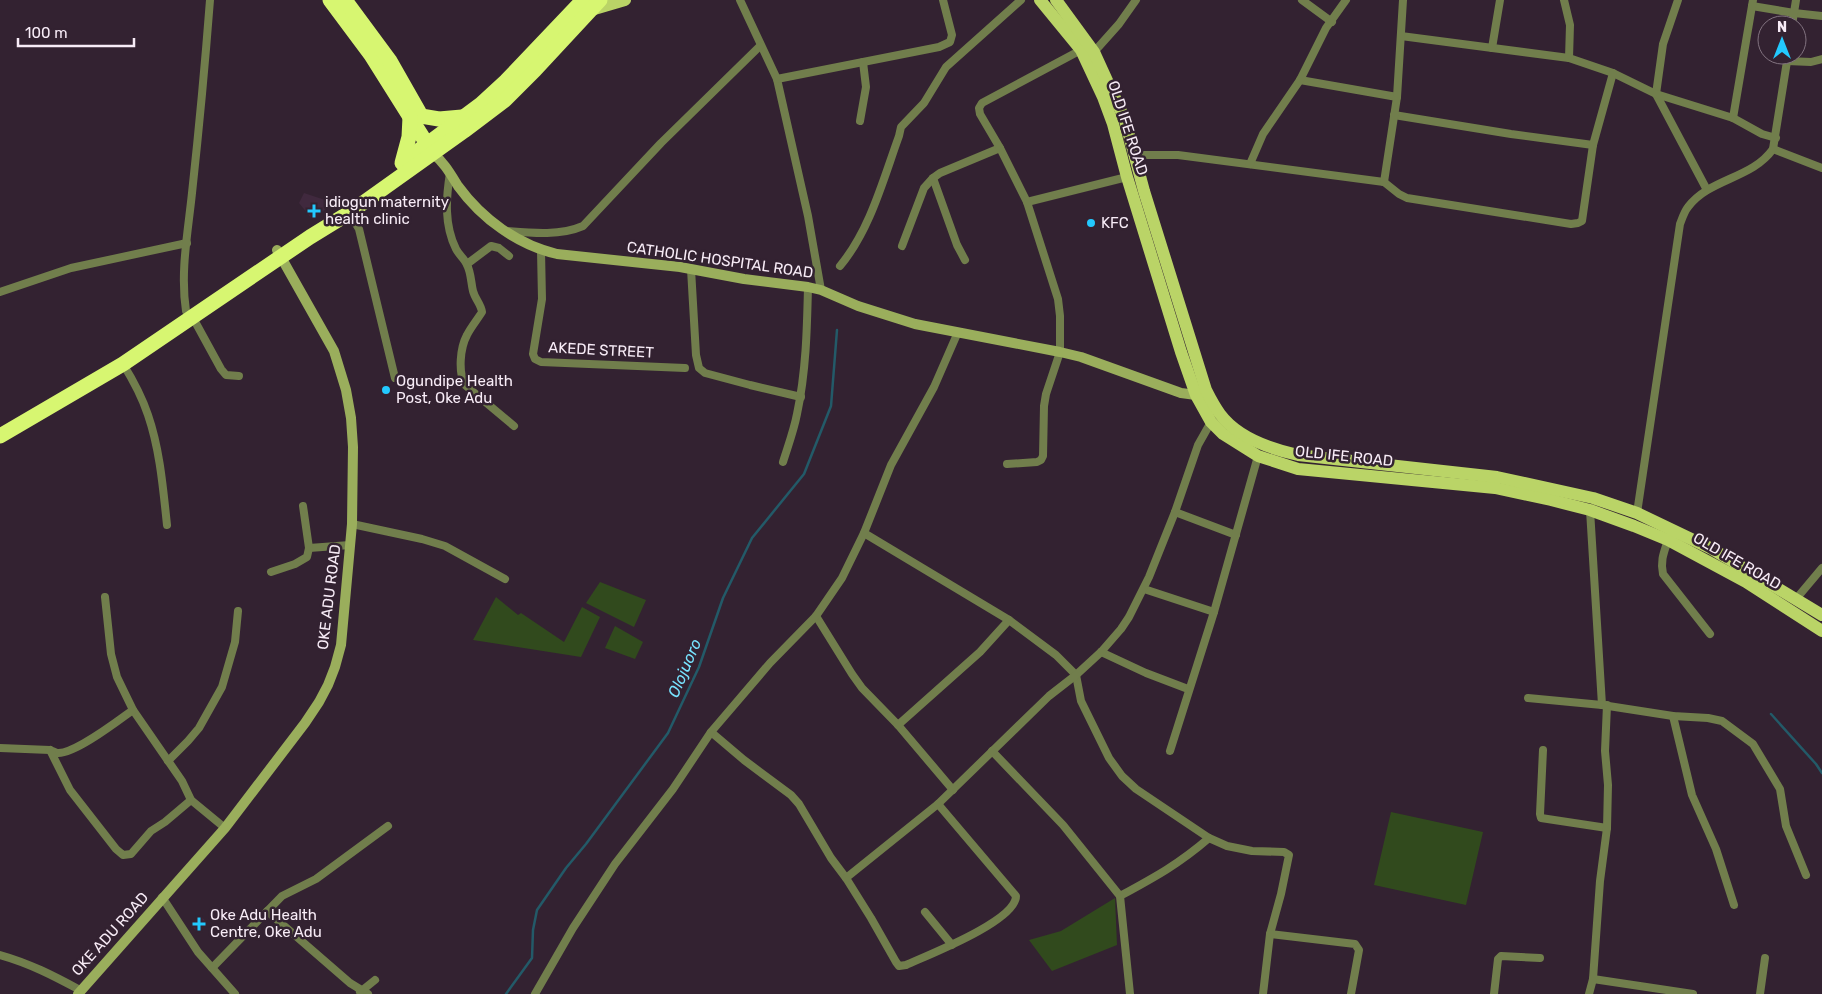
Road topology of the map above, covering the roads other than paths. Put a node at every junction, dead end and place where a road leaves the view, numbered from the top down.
1 (210, 0) edge
2 (330, 0) edge
3 (345, 0) edge
4 (625, 0) edge
5 (740, 0) edge
6 (943, 0) edge
7 (1021, 0) edge
8 (1040, 0) edge
9 (1056, 0) edge
10 (1136, 0) edge
11 (1302, 0) edge
12 (1346, 0) edge
13 (1404, 0) edge
14 (1500, 0) edge
15 (1564, 0) edge
16 (1678, 0) edge
17 (1796, 0) edge
18 (591, 3) edge
19 (1752, 3) edge
20 (1794, 13) junction
21 (1822, 16) edge
22 (1332, 22) junction
23 (1401, 36) junction
24 (760, 46) junction
25 (1492, 48) junction
26 (1088, 51) junction
27 (1569, 58) junction
28 (1822, 59) edge
29 (1807, 61) edge
30 (864, 62) junction
31 (1787, 65) edge
32 (1613, 73) junction
33 (777, 80) junction
34 (1300, 80) junction
35 (1656, 94) junction
36 (1397, 97) junction
37 (412, 111) junction
38 (1394, 115) junction
39 (466, 116) junction
40 (1733, 118) junction
41 (860, 121) dead end
42 (1119, 122) junction
43 (1776, 138) junction
44 (1593, 145) junction
45 (1000, 148) junction
46 (435, 149) junction
47 (1773, 149) junction
48 (1135, 155) junction
49 (402, 163) junction
50 (1250, 164) junction
51 (1822, 168) edge
52 (450, 173) junction
53 (1127, 177) junction
54 (933, 178) junction
55 (1384, 182) junction
56 (1707, 190) junction
57 (1027, 202) junction
58 (349, 213) junction
59 (505, 231) junction
60 (187, 243) junction
61 (902, 246) dead end
62 (541, 251) junction
63 (280, 253) junction
64 (509, 256) dead end
65 (965, 260) dead end
66 (467, 264) junction
67 (840, 266) dead end
68 (690, 269) junction
69 (808, 287) junction
70 (821, 290) junction
71 (0, 292) edge
72 (189, 314) junction
73 (958, 332) junction
74 (1060, 352) junction
75 (122, 364) junction
76 (685, 368) dead end
77 (239, 376) dead end
78 (394, 378) dead end
79 (75, 389) junction
80 (1196, 395) junction
81 (801, 397) junction
82 (1211, 422) junction
83 (514, 426) dead end
84 (0, 429) edge
85 (0, 436) edge
86 (1258, 456) junction
87 (783, 462) dead end
88 (1007, 464) dead end
89 (303, 506) dead end
90 (1590, 510) junction
91 (1175, 512) junction
92 (1638, 513) junction
93 (352, 524) junction
94 (166, 525) dead end
95 (864, 533) junction
96 (1236, 535) junction
97 (1668, 540) junction
98 (350, 545) junction
99 (309, 548) junction
100 (1822, 568) edge
101 (271, 572) dead end
102 (505, 579) dead end
103 (1144, 589) junction
104 (105, 597) dead end
105 (1794, 598) junction
106 (1784, 607) junction
107 (238, 611) dead end
108 (1214, 612) junction
109 (1822, 615) edge
110 (816, 616) junction
111 (1009, 620) junction
112 (1822, 631) edge
113 (1710, 634) dead end
114 (1101, 652) junction
115 (1076, 675) junction
116 (1188, 689) junction
117 (1528, 698) dead end
118 (1604, 705) junction
119 (133, 710) junction
120 (1672, 716) junction
121 (898, 725) junction
122 (711, 732) junction
123 (0, 748) edge
124 (50, 750) junction
125 (1543, 750) dead end
126 (992, 751) junction
127 (1170, 751) dead end
128 (168, 761) junction
129 (953, 790) junction
130 (191, 800) junction
131 (938, 804) junction
132 (388, 826) dead end
133 (225, 828) junction
134 (1607, 828) junction
135 (1208, 838) junction
136 (1806, 875) dead end
137 (846, 878) junction
138 (1120, 896) junction
139 (162, 897) junction
140 (1734, 905) dead end
141 (267, 911) junction
142 (925, 912) dead end
143 (1270, 934) junction
144 (952, 945) junction
145 (0, 954) edge
146 (1540, 958) dead end
147 (1765, 958) dead end
148 (212, 968) junction
149 (1593, 979) junction
150 (374, 980) dead end
151 (79, 992) edge
152 (363, 993) edge
153 (235, 994) edge
154 (535, 994) edge
155 (1130, 994) edge
156 (1263, 994) edge
157 (1351, 994) edge
158 (1494, 994) edge
159 (1589, 994) edge
160 (1693, 994) edge
161 (1760, 994) edge

1 - 60 street
2 - 37 highway
3 - 37 highway
4 - 18 main road
5 - 24 street
6 - 30 street
7 - 67 street
8 - 26 main road, OLD IFE ROAD
9 - 26 main road, OLD IFE ROAD
10 - 26 street
11 - 22 street
12 - 22 street
13 - 23 street
14 - 25 street
15 - 27 street
16 - 35 street
17 - 20 street
18 - 39 highway
18 - 46 highway
19 - 20 street
19 - 40 street
20 - 21 street
22 - 34 street
23 - 25 street
23 - 36 street
24 - 33 street
24 - 59 street
25 - 27 street
26 - 42 main road, OLD IFE ROAD
26 - 45 street
27 - 32 street
28 - 29 street
30 - 33 street
30 - 41 street
31 - 43 street
32 - 35 street
32 - 44 street
33 - 70 street
34 - 36 street
34 - 50 street
35 - 40 street
35 - 56 street
36 - 38 street
37 - 39 highway
37 - 46 highway
37 - 49 highway
38 - 44 street
38 - 55 street
39 - 46 highway
40 - 43 street
42 - 48 main road, OLD IFE ROAD
42 - 53 main road, OLD IFE ROAD
43 - 47 street
44 - 55 street
45 - 54 street
45 - 57 street
46 - 49 highway
46 - 52 street, CATHOLIC HOSPITAL ROAD
46 - 58 highway
47 - 51 street
47 - 56 street
48 - 50 street
48 - 92 main road, OLD IFE ROAD
49 - 63 highway
50 - 55 street
52 - 59 street, CATHOLIC HOSPITAL ROAD
52 - 66 street
53 - 57 street
53 - 80 main road, OLD IFE ROAD
54 - 61 street
54 - 65 street
56 - 92 street
57 - 74 street
58 - 63 highway
58 - 78 street
59 - 62 street, CATHOLIC HOSPITAL ROAD
60 - 71 street
60 - 72 street
62 - 68 street, CATHOLIC HOSPITAL ROAD
62 - 76 street, AKEDE STREET
63 - 72 highway
63 - 93 street, OKE ADU ROAD
64 - 66 street
66 - 83 street
68 - 69 street, CATHOLIC HOSPITAL ROAD
68 - 81 street
69 - 70 street, CATHOLIC HOSPITAL ROAD
69 - 81 street
70 - 73 street, CATHOLIC HOSPITAL ROAD
72 - 75 highway
72 - 77 street
72 - 79 highway
73 - 74 street, CATHOLIC HOSPITAL ROAD
73 - 95 street
74 - 80 street, CATHOLIC HOSPITAL ROAD
74 - 88 street
75 - 79 highway
75 - 94 street
79 - 84 highway
79 - 85 highway
80 - 82 main road, OLD IFE ROAD
81 - 87 street
82 - 86 main road, OLD IFE ROAD
82 - 91 street
86 - 90 main road, OLD IFE ROAD
86 - 96 street
89 - 99 street
90 - 97 main road, OLD IFE ROAD
90 - 118 street
91 - 96 street
91 - 103 street
92 - 105 main road, OLD IFE ROAD
93 - 98 street, OKE ADU ROAD
93 - 102 street
95 - 110 street
95 - 111 street
96 - 108 street
97 - 106 main road, OLD IFE ROAD
97 - 113 street
98 - 99 street
98 - 133 street, OKE ADU ROAD
99 - 101 street
100 - 105 street
103 - 108 street
103 - 114 street
104 - 119 street
105 - 106 main road
105 - 109 main road, OLD IFE ROAD
106 - 112 main road, OLD IFE ROAD
107 - 128 street
108 - 116 street
110 - 121 street
110 - 122 street
111 - 115 street
111 - 121 street
114 - 115 street
114 - 116 street
115 - 126 street
115 - 135 street
116 - 127 street
117 - 118 street
118 - 120 street
118 - 134 street
119 - 124 street
119 - 128 street
120 - 136 street
120 - 140 street
121 - 129 street
122 - 137 street
122 - 154 street
123 - 124 street
124 - 130 street
125 - 134 street
126 - 129 street
126 - 138 street
128 - 130 street
129 - 131 street
130 - 133 street
131 - 137 street
131 - 144 street
132 - 141 street
133 - 139 street, OKE ADU ROAD
134 - 149 street
135 - 138 street
135 - 143 street
137 - 144 street
138 - 155 street
139 - 148 street
139 - 151 street, OKE ADU ROAD
141 - 148 street
141 - 152 street
142 - 144 street
143 - 156 street
143 - 157 street
145 - 151 street
146 - 158 street
147 - 161 street
148 - 153 street
149 - 159 street
149 - 160 street
150 - 152 street

